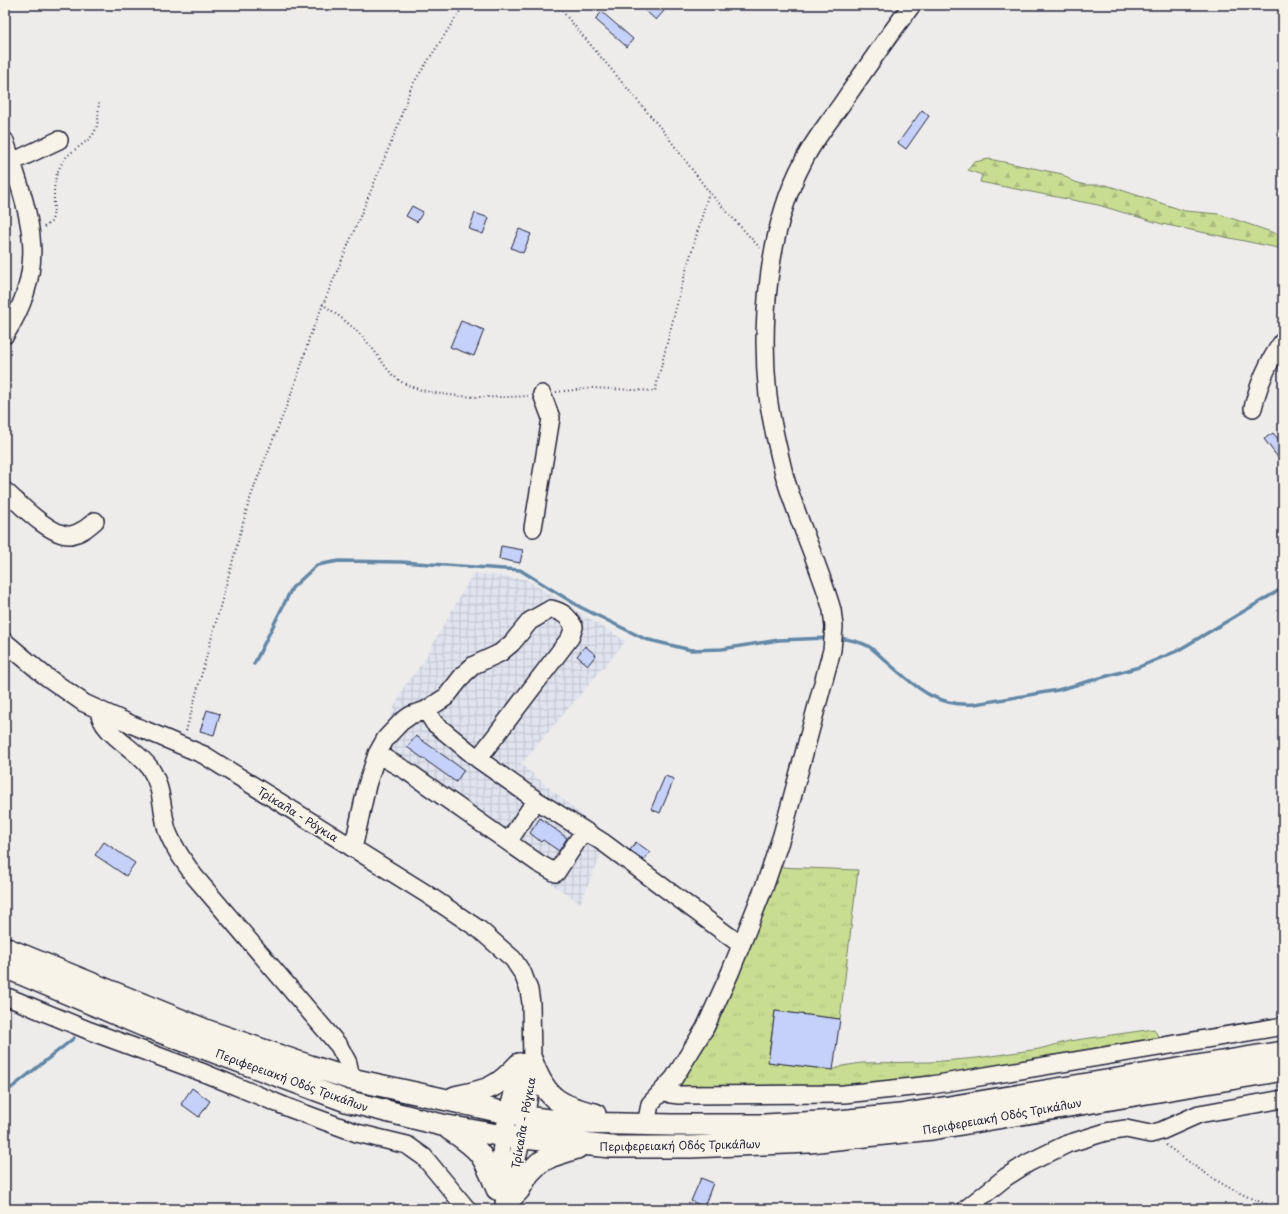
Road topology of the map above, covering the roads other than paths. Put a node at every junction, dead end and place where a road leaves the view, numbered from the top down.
1 (912, 5) edge
2 (59, 140) dead end
3 (5, 141) edge
4 (12, 162) junction
5 (5, 335) edge
6 (1283, 341) edge
7 (542, 394) road end
8 (1254, 408) dead end
9 (5, 491) edge
10 (96, 521) dead end
11 (533, 528) dead end
12 (5, 642) edge
13 (99, 710) junction
14 (426, 710) junction
15 (377, 754) junction
16 (478, 759) junction
17 (536, 800) junction
18 (584, 831) junction
19 (508, 842) junction
20 (353, 849) junction
21 (741, 944) junction
22 (5, 948) edge
23 (5, 967) edge
24 (5, 996) edge
25 (1283, 1026) edge
26 (1283, 1052) edge
27 (526, 1062) junction
28 (1283, 1070) edge
29 (351, 1079) junction
30 (664, 1089) junction
31 (448, 1099) junction
32 (1283, 1099) edge
33 (516, 1115) junction
34 (442, 1125) junction
35 (641, 1125) junction
36 (512, 1137) junction
37 (588, 1145) junction
38 (502, 1203) edge
39 (467, 1209) edge
40 (966, 1209) edge

1 - 21 street
2 - 4 street
3 - 4 street
4 - 5 street
6 - 8 street
7 - 11 street
9 - 10 street
12 - 13 street, Τρίκαλα - Ρόγκια
13 - 20 street, Τρίκαλα - Ρόγκια
13 - 29 street
14 - 15 street
14 - 16 street
14 - 16 street
15 - 19 street
15 - 20 street
16 - 17 street
17 - 18 street
17 - 19 street
18 - 19 street
18 - 21 street
20 - 27 street, Τρίκαλα - Ρόγκια
21 - 30 street
22 - 29 main road, Περιφερειακή Οδός Τρικάλων
23 - 34 main road, Περιφερειακή Οδός Τρικάλων
24 - 39 street
25 - 30 street
26 - 35 main road, Περιφερειακή Οδός Τρικάλων
27 - 31 main road
27 - 33 street, Τρίκαλα - Ρόγκια
27 - 35 main road
28 - 37 main road, Περιφερειακή Οδός Τρικάλων
29 - 31 main road, Περιφερειακή Οδός Τρικάλων
30 - 35 street
31 - 33 main road, Περιφερειακή Οδός Τρικάλων
32 - 40 street
33 - 35 main road, Περιφερειακή Οδός Τρικάλων
33 - 36 street, Τρίκαλα - Ρόγκια
34 - 36 main road, Περιφερειακή Οδός Τρικάλων
34 - 38 main road
36 - 37 main road, Περιφερειακή Οδός Τρικάλων
36 - 38 street, Τρίκαλα - Ρόγκια
37 - 38 main road

